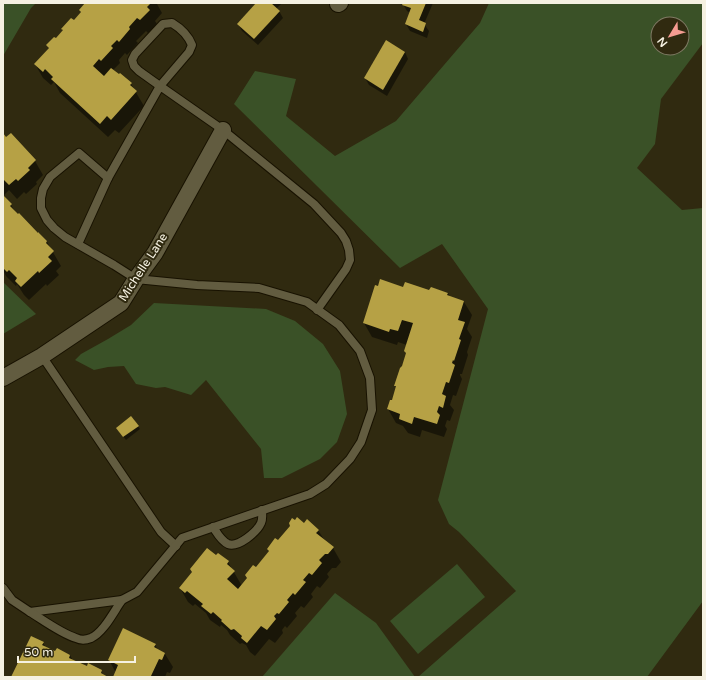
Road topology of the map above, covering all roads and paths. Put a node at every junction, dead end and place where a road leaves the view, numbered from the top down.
1 (160, 86) junction
2 (223, 130) junction
3 (108, 178) junction
4 (78, 244) junction
5 (136, 279) junction
6 (317, 310) junction
7 (42, 356) junction
8 (3, 378) edge
9 (262, 510) junction
10 (213, 528) junction
11 (176, 546) junction
12 (3, 588) edge
13 (122, 600) junction
14 (30, 612) junction

1 - 1 lane
1 - 2 lane
1 - 3 lane
2 - 5 street, Michelle Lane
2 - 6 lane
3 - 4 lane
3 - 4 lane
4 - 5 lane
5 - 6 lane
5 - 7 street, Michelle Lane
6 - 9 lane
7 - 8 street, Michelle Lane
7 - 11 lane
9 - 10 lane
9 - 10 lane
10 - 11 lane
11 - 13 lane
12 - 14 lane
13 - 14 lane
13 - 14 lane

